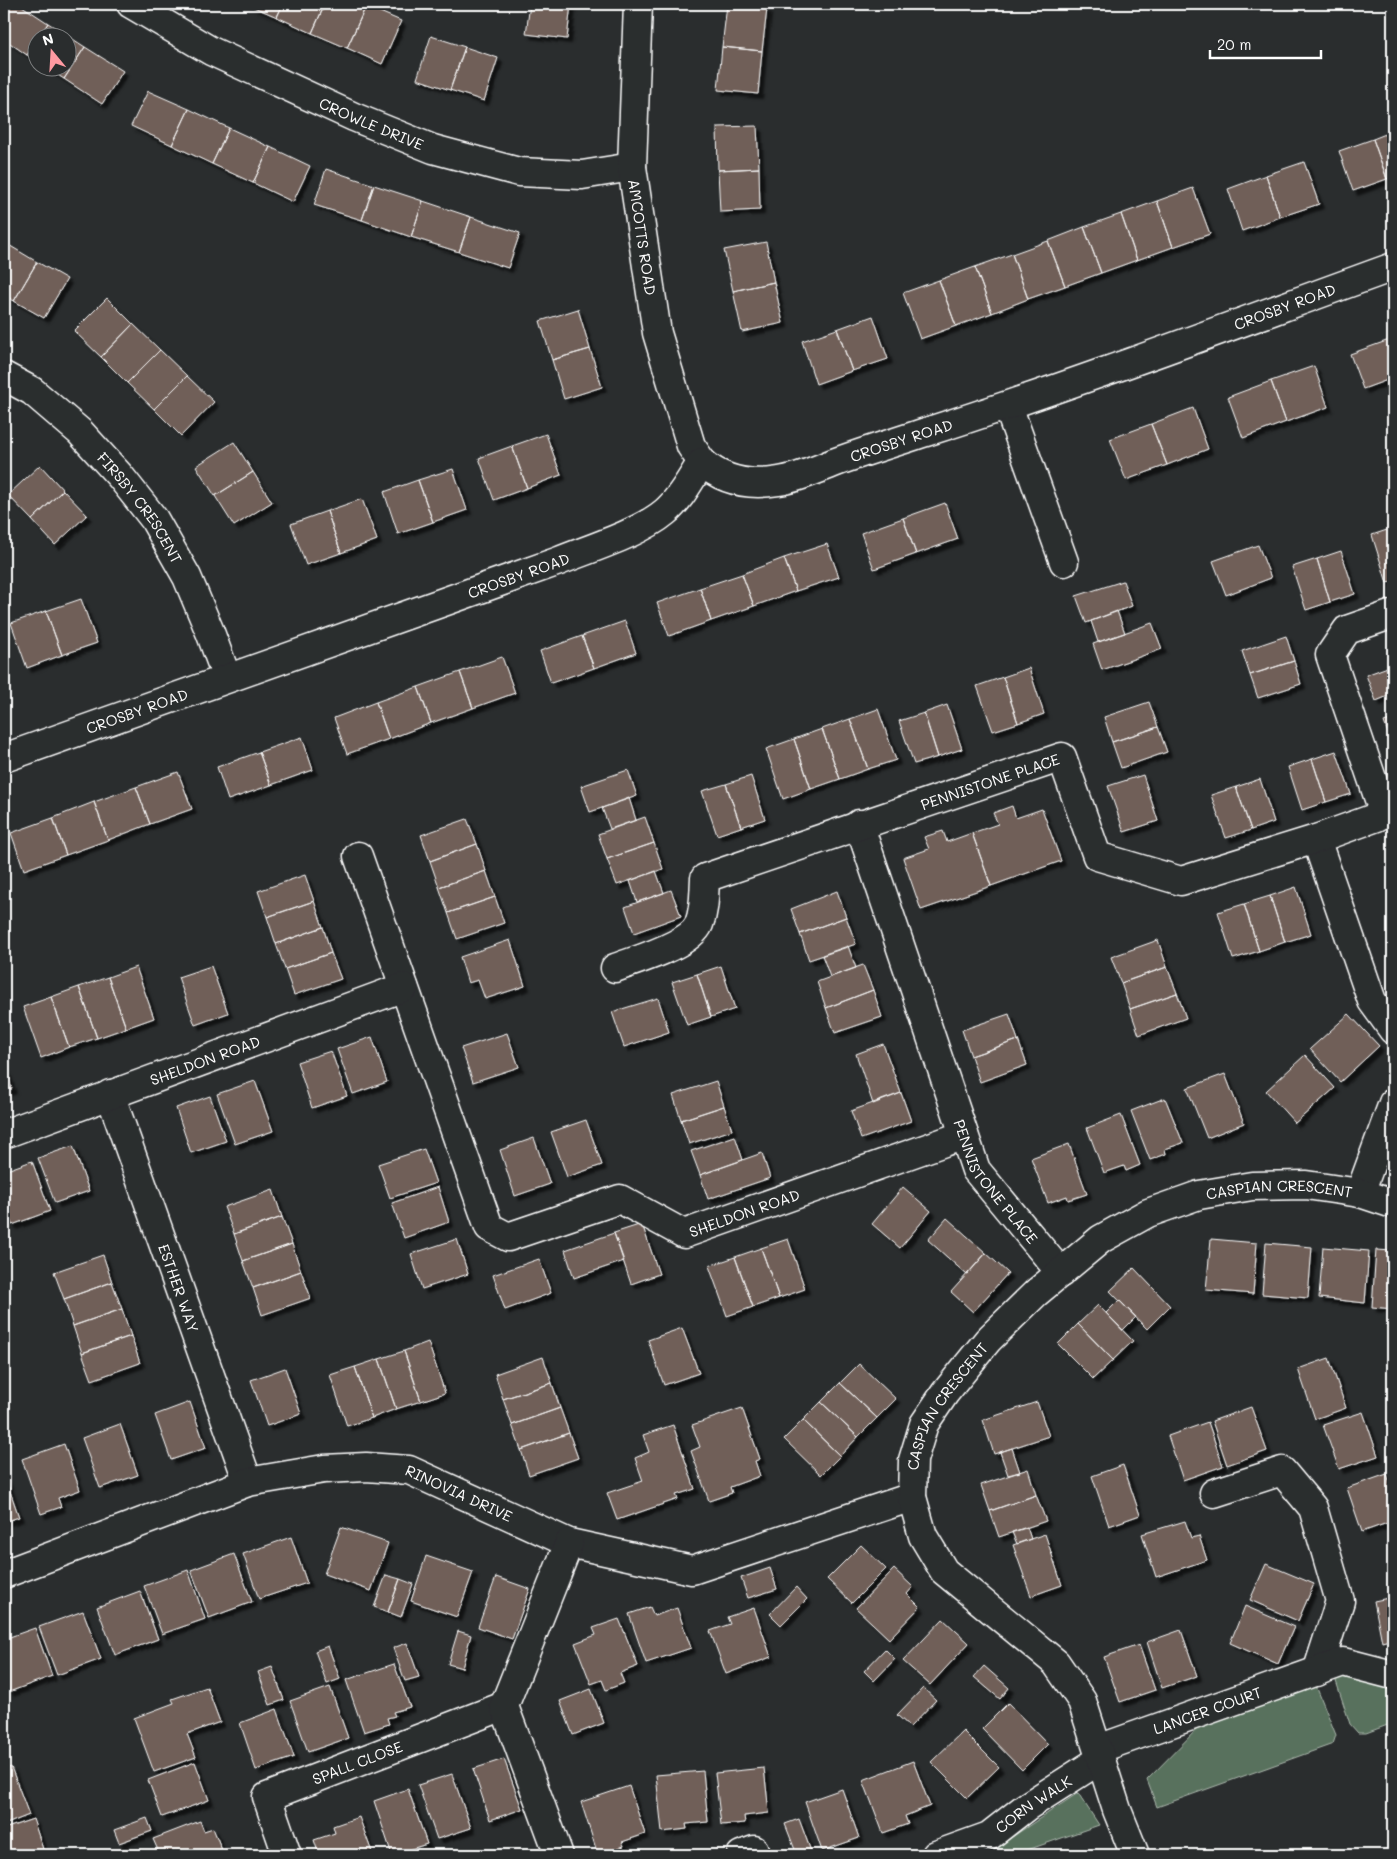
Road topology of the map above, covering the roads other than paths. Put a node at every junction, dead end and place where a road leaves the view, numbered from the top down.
1 (131, 4) edge
2 (638, 4) edge
3 (632, 167) junction
4 (1393, 267) edge
5 (4, 376) edge
6 (1008, 406) junction
7 (702, 462) junction
8 (1064, 562) dead end
9 (1393, 614) edge
10 (227, 678) junction
11 (4, 758) edge
12 (859, 824) junction
13 (1316, 839) junction
14 (358, 856) dead end
15 (615, 968) dead end
16 (404, 987) junction
17 (1393, 1030) edge
18 (110, 1094) junction
19 (1393, 1103) edge
20 (4, 1134) edge
21 (964, 1135) junction
22 (1360, 1193) junction
23 (1393, 1204) edge
24 (1061, 1273) junction
25 (248, 1482) junction
26 (1214, 1493) dead end
27 (912, 1497) junction
28 (569, 1543) junction
29 (4, 1574) edge
30 (1317, 1672) junction
31 (1393, 1675) edge
32 (504, 1706) junction
33 (1100, 1754) junction
34 (287, 1855) edge
35 (559, 1855) edge
36 (936, 1855) edge
37 (1135, 1855) edge

1 - 3 street, CROWLE DRIVE
2 - 3 street, AMCOTTS ROAD
3 - 7 street, AMCOTTS ROAD
4 - 6 street, CROSBY ROAD
5 - 10 street, FIRSBY CRESCENT
6 - 7 street, CROSBY ROAD
6 - 8 street
7 - 10 street, CROSBY ROAD
9 - 13 street
10 - 11 street, CROSBY ROAD
12 - 13 street, PENNISTONE PLACE
12 - 15 street, PENNISTONE PLACE
12 - 21 street, PENNISTONE PLACE
13 - 17 street
14 - 16 street, SHELDON ROAD
16 - 18 street, SHELDON ROAD
16 - 21 street, SHELDON ROAD
18 - 20 street, SHELDON ROAD
18 - 25 street, ESTHER WAY
19 - 22 street
21 - 24 street, PENNISTONE PLACE
22 - 23 street, CASPIAN CRESCENT
22 - 24 street, CASPIAN CRESCENT
24 - 27 street, CASPIAN CRESCENT
25 - 28 street, RINOVIA DRIVE
25 - 29 street, RINOVIA DRIVE
26 - 30 street
27 - 28 street, RINOVIA DRIVE
27 - 33 street, CASPIAN CRESCENT
28 - 32 street
30 - 31 street, LANCER COURT
30 - 33 street, LANCER COURT
32 - 34 street, SPALL CLOSE
32 - 35 street
33 - 36 street, CORN WALK
33 - 37 street, CASPIAN CRESCENT

